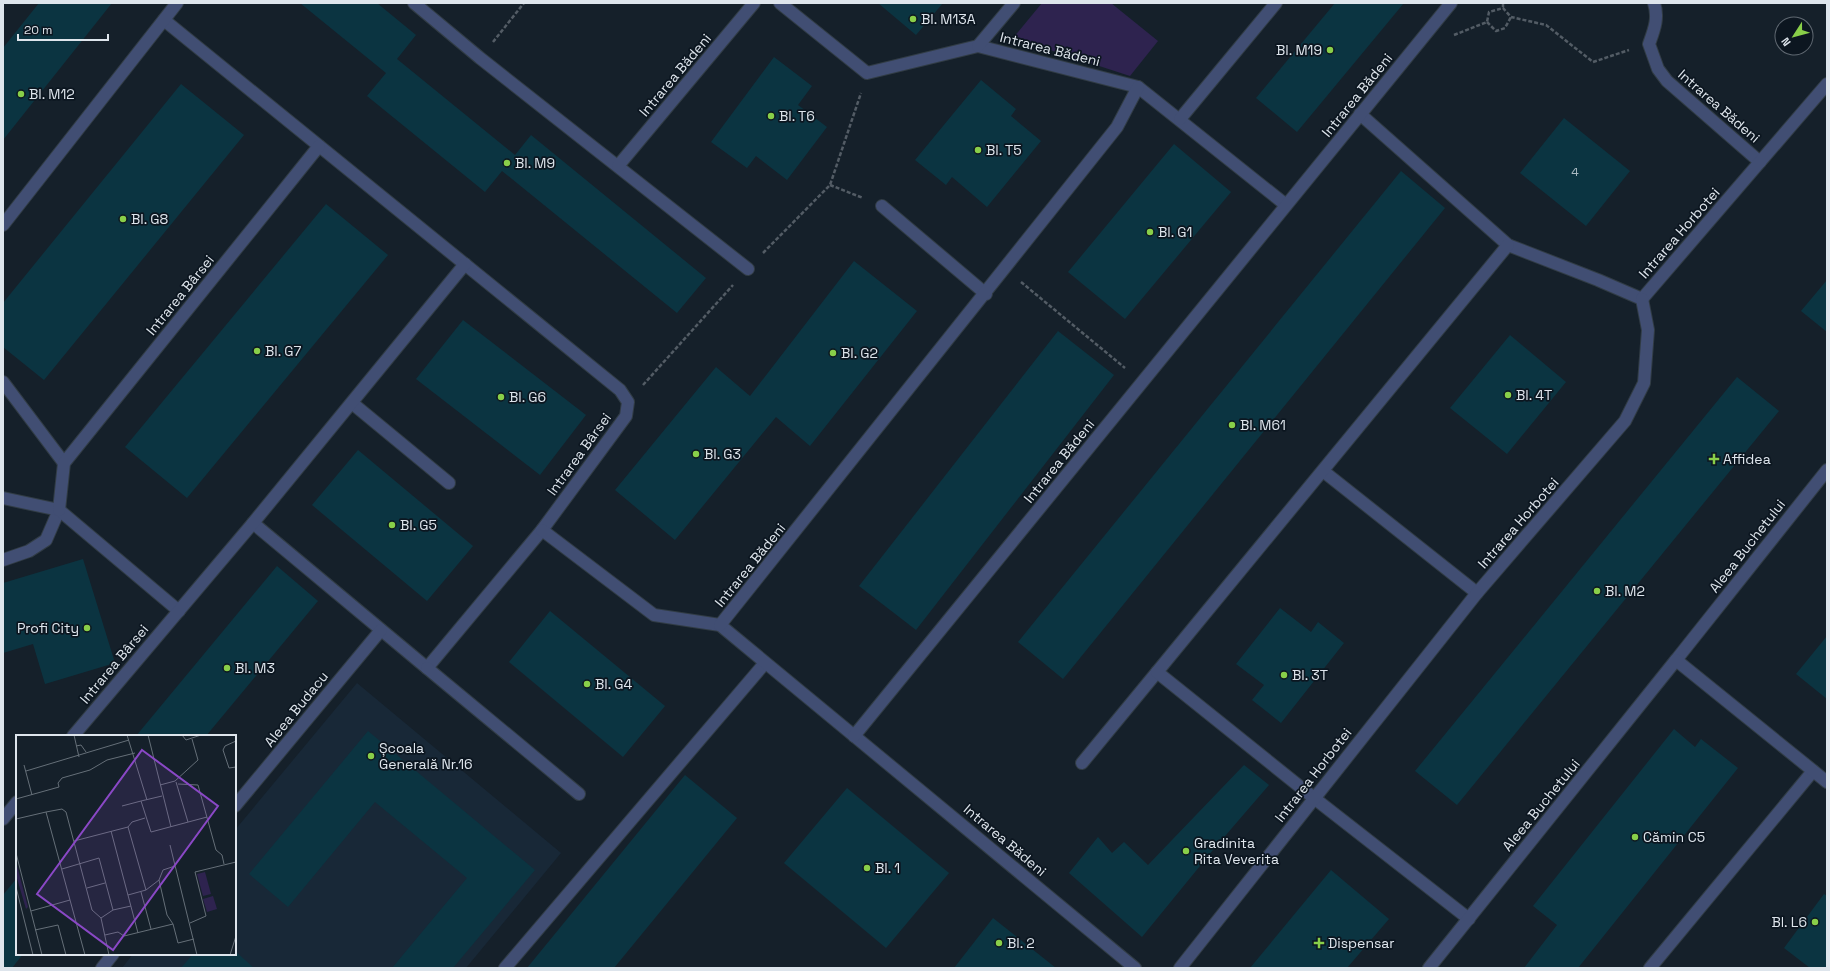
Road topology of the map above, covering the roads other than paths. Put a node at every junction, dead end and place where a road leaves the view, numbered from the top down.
1 (177, 3) edge
2 (414, 3) edge
3 (754, 3) edge
4 (780, 3) edge
5 (1014, 3) edge
6 (1276, 3) edge
7 (1451, 3) edge
8 (1654, 3) edge
9 (164, 20) junction
10 (978, 46) junction
11 (1827, 84) edge
12 (1138, 87) junction
13 (1360, 114) junction
14 (1180, 119) junction
15 (319, 146) junction
16 (1760, 162) junction
17 (618, 166) junction
18 (1286, 205) junction
19 (882, 206) road end
20 (3, 225) edge
21 (1508, 245) junction
22 (465, 264) junction
23 (748, 269) road end
24 (986, 294) junction
25 (1642, 300) junction
26 (3, 382) edge
27 (352, 403) junction
28 (64, 463) junction
29 (1827, 470) edge
30 (1323, 471) junction
31 (448, 483) dead end
32 (3, 498) edge
33 (59, 510) junction
34 (253, 523) junction
35 (542, 530) junction
36 (3, 560) edge
37 (1477, 593) junction
38 (179, 611) junction
39 (720, 626) junction
40 (380, 630) junction
41 (1676, 660) junction
42 (765, 663) junction
43 (427, 668) junction
44 (1157, 672) junction
45 (74, 735) edge
46 (854, 736) junction
47 (1082, 763) dead end
48 (1813, 771) junction
49 (1827, 782) edge
50 (580, 794) dead end
51 (1314, 798) junction
52 (16, 803) edge
53 (236, 805) edge
54 (3, 819) edge
55 (1469, 919) junction
56 (112, 955) edge
57 (102, 968) edge
58 (505, 968) edge
59 (1135, 968) edge
60 (1180, 968) edge
61 (1430, 968) edge
62 (1650, 968) edge

1 - 9 street
2 - 17 street
3 - 17 street, Intrarea Bădeni
4 - 10 street, Intrarea Bădeni
5 - 10 street, Intrarea Bădeni
6 - 14 street
7 - 13 street, Intrarea Bădeni
8 - 16 street, Intrarea Bădeni
9 - 15 street
9 - 20 street
10 - 12 street, Intrarea Bădeni
11 - 16 street, Intrarea Horbotei
12 - 14 street, Intrarea Bădeni
12 - 24 street, Intrarea Bădeni
13 - 18 street, Intrarea Bădeni
13 - 21 street
14 - 18 street, Intrarea Bădeni
15 - 22 street
15 - 28 street, Intrarea Bârsei
16 - 25 street, Intrarea Horbotei
17 - 23 street
18 - 46 street, Intrarea Bădeni
19 - 24 street
21 - 25 street
21 - 30 street
22 - 27 street, Intrarea Bârsei
22 - 35 street, Intrarea Bârsei
24 - 39 street, Intrarea Bădeni
25 - 37 street, Intrarea Horbotei
26 - 28 street
27 - 31 street
27 - 34 street, Intrarea Bârsei
28 - 33 street
29 - 41 street, Aleea Buchetului
30 - 37 street
30 - 44 street
32 - 33 street
33 - 36 street
33 - 38 street
34 - 38 street, Intrarea Bârsei
34 - 40 street
35 - 39 street, Intrarea Bădeni
35 - 43 street, Intrarea Bârsei
37 - 51 street, Intrarea Horbotei
38 - 45 street, Intrarea Bârsei
39 - 42 street, Intrarea Bădeni
40 - 43 street
40 - 53 street, Aleea Budacu
41 - 48 street
41 - 55 street, Aleea Buchetului
42 - 46 street, Intrarea Bădeni
42 - 58 street
43 - 50 street
44 - 47 street
44 - 51 street
46 - 59 street, Intrarea Bădeni
48 - 49 street
48 - 62 street
51 - 55 street
51 - 60 street, Intrarea Horbotei
52 - 54 street
55 - 61 street, Aleea Buchetului
56 - 57 street

